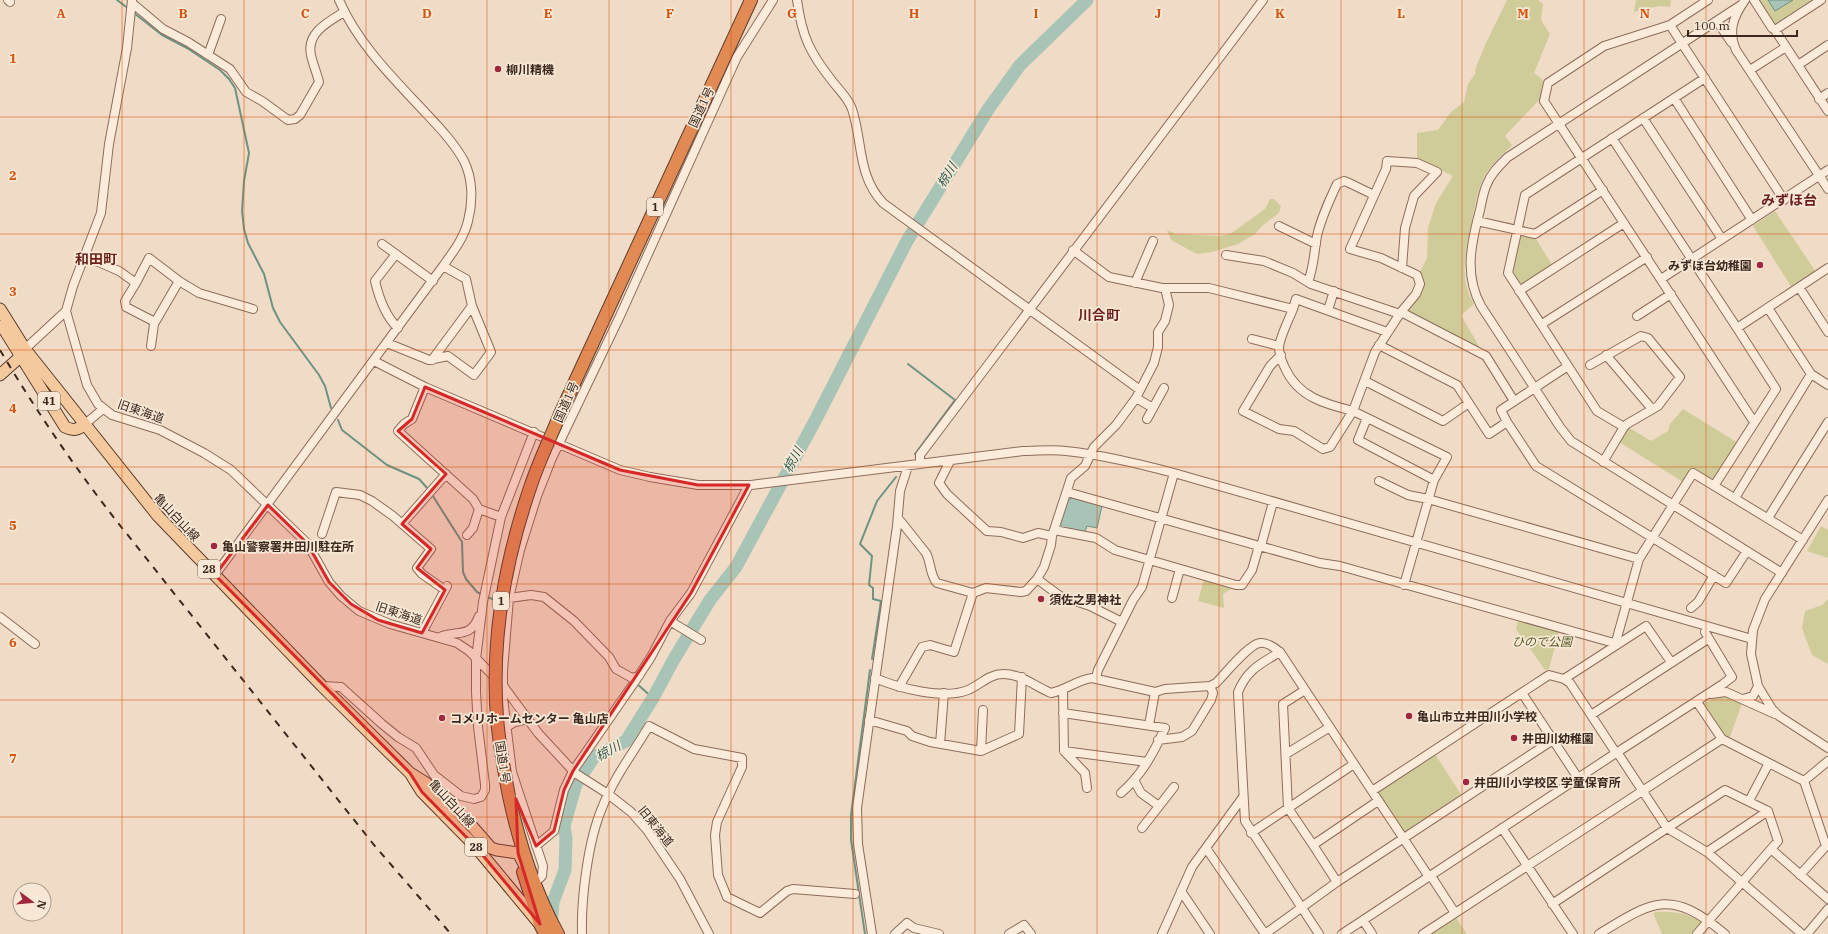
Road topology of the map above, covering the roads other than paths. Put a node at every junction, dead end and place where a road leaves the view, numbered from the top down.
1 (339, 0) edge
2 (751, 0) edge
3 (773, 0) edge
4 (797, 0) edge
5 (1263, 0) edge
6 (1708, 0) edge
7 (1754, 0) edge
8 (1821, 0) edge
9 (132, 3) edge
10 (1743, 3) edge
11 (344, 12) junction
12 (221, 19) dead end
13 (1717, 21) junction
14 (1670, 25) junction
15 (1775, 30) junction
16 (1682, 44) junction
17 (1828, 45) edge
18 (1786, 47) junction
19 (1736, 50) junction
20 (208, 55) junction
21 (1798, 64) junction
22 (1750, 70) junction
23 (1705, 78) junction
24 (1828, 93) edge
25 (1674, 98) junction
26 (1820, 98) junction
27 (1828, 112) edge
28 (1643, 118) junction
29 (1560, 124) junction
30 (1612, 138) junction
31 (1581, 158) junction
32 (1828, 170) edge
33 (1820, 176) junction
34 (1828, 189) edge
35 (1603, 190) junction
36 (1374, 195) junction
37 (1784, 200) junction
38 (1752, 220) junction
39 (1477, 221) junction
40 (1624, 223) junction
41 (1279, 226) dead end
42 (1517, 230) junction
43 (1722, 239) junction
44 (1153, 241) dead end
45 (382, 244) dead end
46 (1316, 244) junction
47 (1073, 250) junction
48 (396, 254) junction
49 (1226, 255) dead end
50 (85, 256) junction
51 (1647, 257) junction
52 (1692, 259) junction
53 (443, 266) junction
54 (1402, 268) junction
55 (1828, 268) edge
56 (1661, 278) junction
57 (179, 281) junction
58 (433, 281) junction
59 (136, 282) junction
60 (1308, 282) junction
61 (1135, 283) junction
62 (1799, 287) junction
63 (1165, 288) junction
64 (1519, 291) junction
65 (1334, 292) junction
66 (1671, 294) junction
67 (472, 306) junction
68 (1768, 308) junction
69 (0, 309) edge
70 (253, 309) dead end
71 (1029, 309) junction
72 (1292, 309) junction
73 (1328, 310) junction
74 (66, 312) junction
75 (1400, 313) junction
76 (1637, 316) dead end
77 (0, 322) edge
78 (155, 322) junction
79 (1542, 324) junction
80 (398, 328) junction
81 (1737, 328) junction
82 (1387, 332) junction
83 (1828, 332) edge
84 (1252, 338) dead end
85 (387, 343) junction
86 (1379, 345) junction
87 (151, 346) dead end
88 (1279, 346) junction
89 (23, 353) junction
90 (1281, 355) junction
91 (1606, 355) junction
92 (432, 360) junction
93 (374, 361) junction
94 (1590, 365) dead end
95 (1568, 366) junction
96 (1811, 374) junction
97 (0, 375) edge
98 (1365, 381) junction
99 (1828, 385) edge
100 (425, 387) junction
101 (1164, 388) dead end
102 (1534, 388) junction
103 (1140, 390) junction
104 (1136, 398) junction
105 (1514, 401) junction
106 (1469, 403) junction
107 (1153, 408) junction
108 (103, 409) junction
109 (1652, 409) junction
110 (1353, 411) junction
111 (1367, 418) junction
112 (1147, 419) dead end
113 (1507, 422) junction
114 (1754, 422) junction
115 (1828, 422) edge
116 (85, 424) junction
117 (1624, 427) junction
118 (534, 432) junction
119 (560, 444) junction
120 (1090, 454) junction
121 (950, 461) junction
122 (1603, 462) junction
123 (920, 464) junction
124 (908, 466) junction
125 (1174, 473) junction
126 (446, 474) junction
127 (1434, 480) junction
128 (1379, 481) dead end
129 (750, 485) junction
130 (1714, 486) junction
131 (1067, 492) junction
132 (1735, 498) junction
133 (1428, 499) junction
134 (1828, 500) edge
135 (1273, 502) junction
136 (268, 505) junction
137 (1673, 505) junction
138 (479, 509) junction
139 (501, 516) junction
140 (898, 518) junction
141 (1161, 518) junction
142 (1768, 518) junction
143 (402, 524) junction
144 (1053, 533) junction
145 (322, 534) dead end
146 (467, 535) dead end
147 (1652, 538) junction
148 (1803, 540) junction
149 (1416, 542) junction
150 (1260, 546) junction
151 (1747, 551) junction
152 (1639, 559) junction
153 (1150, 560) junction
154 (1180, 569) junction
155 (1782, 573) junction
156 (215, 575) junction
157 (1714, 575) junction
158 (1037, 579) junction
159 (1404, 584) junction
160 (973, 593) junction
161 (509, 598) junction
162 (1172, 598) dead end
163 (483, 601) junction
164 (1626, 602) junction
165 (1691, 608) dead end
166 (0, 617) edge
167 (671, 621) junction
168 (1122, 622) junction
169 (422, 633) junction
170 (439, 637) junction
171 (1752, 639) junction
172 (701, 640) dead end
173 (35, 644) dead end
174 (1615, 644) junction
175 (1280, 652) junction
176 (476, 659) junction
177 (1670, 662) junction
178 (1022, 677) junction
179 (637, 678) junction
180 (875, 678) junction
181 (1096, 678) junction
182 (1564, 679) junction
183 (322, 686) junction
184 (1210, 686) junction
185 (1758, 686) junction
186 (504, 687) junction
187 (899, 687) junction
188 (1063, 690) junction
189 (1305, 690) junction
190 (1154, 692) junction
191 (944, 693) junction
192 (1522, 693) junction
193 (1706, 695) junction
194 (1743, 699) junction
195 (1697, 702) junction
196 (983, 710) dead end
197 (1063, 713) junction
198 (1591, 715) junction
199 (1780, 716) junction
200 (527, 719) junction
201 (869, 720) junction
202 (1149, 725) junction
203 (1330, 727) junction
204 (505, 728) junction
205 (1722, 739) junction
206 (1158, 740) junction
207 (1553, 740) junction
208 (940, 744) junction
209 (1828, 748) edge
210 (1064, 750) junction
211 (981, 752) junction
212 (1617, 752) junction
213 (1286, 754) junction
214 (1828, 760) edge
215 (1148, 762) junction
216 (1769, 763) junction
217 (1354, 764) junction
218 (410, 772) junction
219 (574, 772) junction
220 (1578, 778) junction
221 (1134, 780) junction
222 (1804, 780) junction
223 (1174, 787) dead end
224 (1087, 788) dead end
225 (1372, 791) junction
226 (1643, 791) junction
227 (607, 793) junction
228 (1120, 793) dead end
229 (1243, 797) junction
230 (1378, 801) junction
231 (1748, 801) junction
232 (1159, 806) junction
233 (1288, 808) junction
234 (1768, 811) junction
235 (1142, 828) dead end
236 (1502, 828) junction
237 (1667, 828) junction
238 (516, 831) junction
239 (1251, 833) junction
240 (1404, 839) junction
241 (1313, 845) junction
242 (536, 846) junction
243 (1206, 848) junction
244 (1771, 849) junction
245 (1707, 852) junction
246 (518, 853) junction
247 (1528, 866) junction
248 (1800, 875) junction
249 (1430, 877) junction
250 (539, 880) dead end
251 (1337, 882) junction
252 (1742, 882) junction
253 (1181, 891) junction
254 (855, 894) dead end
255 (1828, 899) edge
256 (542, 901) junction
257 (1552, 904) junction
258 (1301, 907) junction
259 (1828, 909) edge
260 (1455, 913) junction
261 (1363, 920) junction
262 (1708, 920) junction
263 (542, 929) edge
264 (558, 934) edge
265 (582, 934) edge
266 (709, 934) edge
267 (872, 934) edge
268 (895, 934) edge
269 (939, 934) edge
270 (1009, 934) edge
271 (1031, 934) edge
272 (1162, 934) edge
273 (1210, 934) edge
274 (1265, 934) edge
275 (1319, 934) edge
276 (1342, 934) edge
277 (1372, 934) edge
278 (1423, 934) edge
279 (1573, 934) edge
280 (1600, 934) edge
281 (1697, 934) edge
282 (1725, 934) edge
283 (1802, 934) edge
284 (1807, 934) edge

1 - 11 street
2 - 238 highway, 国道1号 / 1, bridge
3 - 119 street
4 - 71 street
5 - 47 street
6 - 14 street
7 - 15 street
8 - 15 street
9 - 20 street
9 - 50 street
10 - 13 street
10 - 19 street
11 - 20 street
11 - 53 street
12 - 20 street
13 - 16 street
13 - 19 street
14 - 16 street
14 - 29 street
15 - 18 street
16 - 23 street
16 - 29 street
17 - 21 street
18 - 21 street
18 - 22 street
19 - 22 street
21 - 26 street
22 - 33 street
23 - 25 street
23 - 37 street
24 - 26 street
25 - 28 street
25 - 38 street
26 - 27 street
28 - 30 street
28 - 43 street
29 - 31 street
29 - 39 street
30 - 31 street
30 - 52 street
31 - 35 street
31 - 42 street
32 - 33 street
33 - 34 street
33 - 37 street
35 - 40 street
35 - 42 street
36 - 46 street
36 - 54 street
36 - 54 street
37 - 38 street
38 - 43 street
39 - 42 street
39 - 102 street
40 - 51 street
40 - 64 street
41 - 46 street
42 - 64 street
43 - 52 street
44 - 61 street
45 - 48 street
46 - 60 street
47 - 61 street
47 - 71 street
48 - 58 street
48 - 80 street
49 - 60 street
50 - 59 street
50 - 74 street
51 - 56 street
51 - 79 street
52 - 56 street
52 - 81 street
53 - 58 street
53 - 67 street
54 - 75 street
55 - 62 street
56 - 66 street
57 - 59 street
57 - 70 street
57 - 78 street
58 - 80 street
59 - 78 street
60 - 65 street
61 - 63 street
62 - 68 street
62 - 83 street
63 - 72 street
63 - 103 street
64 - 79 street
65 - 73 street
65 - 75 street
66 - 76 street
66 - 114 street
67 - 92 street
67 - 92 street
68 - 81 street
68 - 96 street
69 - 89 main road, 亀山白山線 / 28
71 - 103 street
71 - 123 street
72 - 73 street
72 - 88 street
73 - 82 street
74 - 89 street
74 - 108 street, 旧東海道
75 - 82 street
75 - 105 street
77 - 89 main road, 41
78 - 87 street
79 - 95 street
80 - 85 street
81 - 114 street
82 - 86 street
84 - 88 street
85 - 92 street
85 - 93 street
86 - 98 street
86 - 106 street
88 - 90 street
89 - 97 main road
89 - 116 main road, 亀山白山線 / 28
89 - 116 main road, 41
90 - 110 street
90 - 110 street
91 - 94 street
91 - 109 street
91 - 109 street
93 - 100 street
93 - 136 street
95 - 102 street
95 - 117 street
96 - 99 street
96 - 132 street
98 - 106 street
98 - 110 street
100 - 118 street
100 - 126 street
101 - 107 street
102 - 105 street
102 - 122 street
103 - 104 street
104 - 107 street
104 - 120 street
105 - 113 street
106 - 113 street
107 - 112 street
108 - 116 street
108 - 136 street, 旧東海道
109 - 117 street
110 - 111 street
111 - 127 street
111 - 127 street
113 - 147 street
114 - 130 street
115 - 142 street
116 - 156 main road, 亀山白山線 / 28
117 - 122 street
118 - 119 street
118 - 139 street
119 - 129 street
119 - 161 street
120 - 121 street
120 - 125 street
120 - 131 street
121 - 123 street
121 - 144 street
122 - 137 street
123 - 124 street
124 - 129 street
124 - 140 street
125 - 135 street
125 - 141 street
126 - 138 street
126 - 143 street
127 - 133 street
128 - 133 street
129 - 167 street
130 - 132 street
130 - 137 street
131 - 141 street
131 - 144 street
132 - 142 street
133 - 149 street
133 - 152 street
134 - 148 street
135 - 149 street
135 - 150 street
136 - 156 street
136 - 169 street, 旧東海道
137 - 147 street
137 - 151 street
138 - 139 street
138 - 146 street
139 - 163 street
140 - 160 street
140 - 180 street
141 - 150 street
141 - 153 street
142 - 148 street
143 - 145 street
143 - 169 street
144 - 153 street
144 - 158 street
147 - 152 street
147 - 157 street
148 - 155 street
149 - 159 street
149 - 164 street
150 - 154 street
150 - 159 street
151 - 155 street
151 - 157 street
152 - 164 street
153 - 154 street
153 - 168 street
154 - 162 street
155 - 171 street
156 - 183 main road, 亀山白山線 / 28
157 - 165 street
158 - 160 street
158 - 168 street
159 - 174 street
160 - 187 street
161 - 179 street
161 - 186 street
163 - 170 street
163 - 176 street
164 - 171 street
164 - 174 street
166 - 173 street
167 - 172 street
167 - 179 street
168 - 181 street
169 - 170 street, 旧東海道
170 - 176 street, 旧東海道
171 - 185 street
174 - 177 street
174 - 182 street
175 - 184 street
175 - 189 street
175 - 229 street
176 - 183 street
176 - 186 street, 旧東海道
177 - 193 street
177 - 198 street
178 - 188 street
178 - 191 street
178 - 211 street
179 - 219 street
180 - 187 street
180 - 201 street
181 - 188 street
181 - 190 street
182 - 192 street
182 - 198 street
183 - 218 main road, 亀山白山線 / 28
184 - 190 street
184 - 206 street
185 - 194 street
185 - 199 street
186 - 200 street, 旧東海道
186 - 204 street
187 - 191 street
188 - 197 street
189 - 203 street
189 - 213 street
190 - 202 street
191 - 208 street
192 - 207 street
192 - 225 street
193 - 194 street
193 - 195 street
194 - 199 street
195 - 205 street
195 - 212 street
196 - 211 street
197 - 202 street
197 - 210 street
198 - 212 street
199 - 209 street
200 - 204 street
200 - 219 street, 旧東海道
201 - 208 street
201 - 267 street
202 - 206 street
203 - 213 street
203 - 217 street
204 - 242 street
205 - 216 street
205 - 226 street
206 - 215 street
207 - 220 street
207 - 240 street
208 - 211 street
210 - 215 street
210 - 224 street
212 - 220 street
212 - 226 street
213 - 233 street
214 - 222 street
215 - 221 street
216 - 222 street
216 - 231 street
217 - 225 street
217 - 233 street
218 - 246 main road, 亀山白山線 / 28
218 - 263 main road, 亀山白山線 / 28
219 - 227 street, 旧東海道
219 - 242 street
220 - 236 street
221 - 228 street
221 - 232 street
222 - 248 street
223 - 232 street
225 - 230 street
226 - 237 street
226 - 247 street
227 - 254 street
227 - 265 street
227 - 266 street, 旧東海道
229 - 239 street
229 - 243 street
230 - 240 street
230 - 241 street
231 - 234 street
231 - 237 street
232 - 235 street
233 - 239 street
233 - 241 street
234 - 244 street
234 - 245 street
236 - 247 street
236 - 249 street
237 - 245 street
237 - 257 street
238 - 246 highway, 国道1号 / 1
238 - 256 highway, 国道1号 / 1
239 - 258 street
240 - 249 street
240 - 251 street
241 - 251 street
242 - 250 street
243 - 253 street
243 - 274 street
244 - 248 street
244 - 252 street
245 - 252 street
246 - 256 main road
246 - 263 highway, 国道1号 / 1
247 - 257 street
247 - 260 street
248 - 255 street
249 - 260 street
249 - 261 street
251 - 258 street
252 - 262 street
252 - 283 street
253 - 272 street
253 - 273 street
256 - 264 highway, 国道1号 / 1
257 - 279 street
258 - 274 street
258 - 275 street
259 - 284 street
260 - 278 street
261 - 276 street
261 - 277 street
262 - 280 street
262 - 281 street
262 - 282 street
268 - 269 street
270 - 271 street

